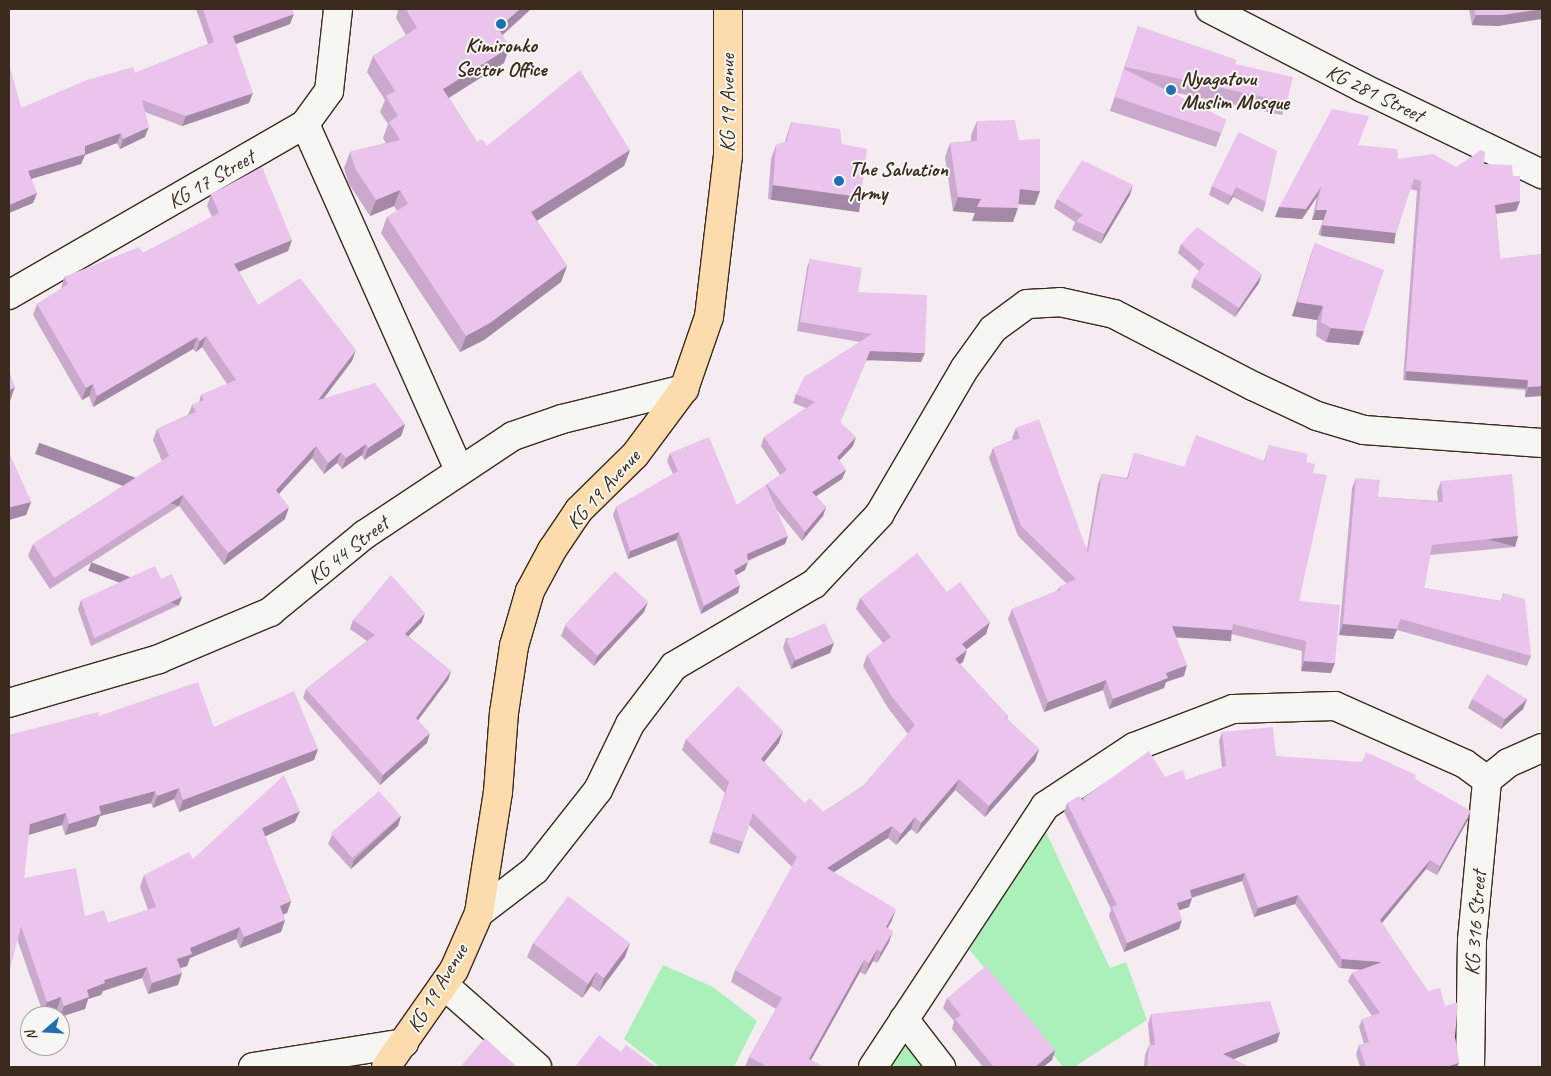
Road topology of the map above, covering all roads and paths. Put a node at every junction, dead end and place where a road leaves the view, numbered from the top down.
1 (338, 9) edge
2 (728, 9) edge
3 (1210, 9) edge
4 (305, 124) junction
5 (1542, 174) edge
6 (9, 295) edge
7 (684, 389) junction
8 (1542, 443) edge
9 (459, 470) junction
10 (9, 703) edge
11 (1542, 748) edge
12 (1487, 780) junction
13 (479, 913) junction
14 (444, 985) junction
15 (904, 1019) junction
16 (404, 1043) junction
17 (253, 1067) edge
18 (386, 1067) edge
19 (537, 1067) edge
20 (873, 1067) edge
21 (941, 1067) edge
22 (1470, 1067) edge

1 - 4 street, KG 17 Street
2 - 7 main road, KG 19 Avenue
3 - 5 street, KG 281 Street
4 - 6 street, KG 17 Street
4 - 9 street
7 - 9 street, KG 44 Street
7 - 13 main road, KG 19 Avenue
8 - 13 street
9 - 10 street, KG 44 Street
11 - 12 street
12 - 15 street
12 - 22 street, KG 316 Street
13 - 14 main road, KG 19 Avenue
14 - 16 main road, KG 19 Avenue
14 - 19 street
15 - 20 street
15 - 21 street
16 - 17 street
16 - 18 main road, KG 19 Avenue

